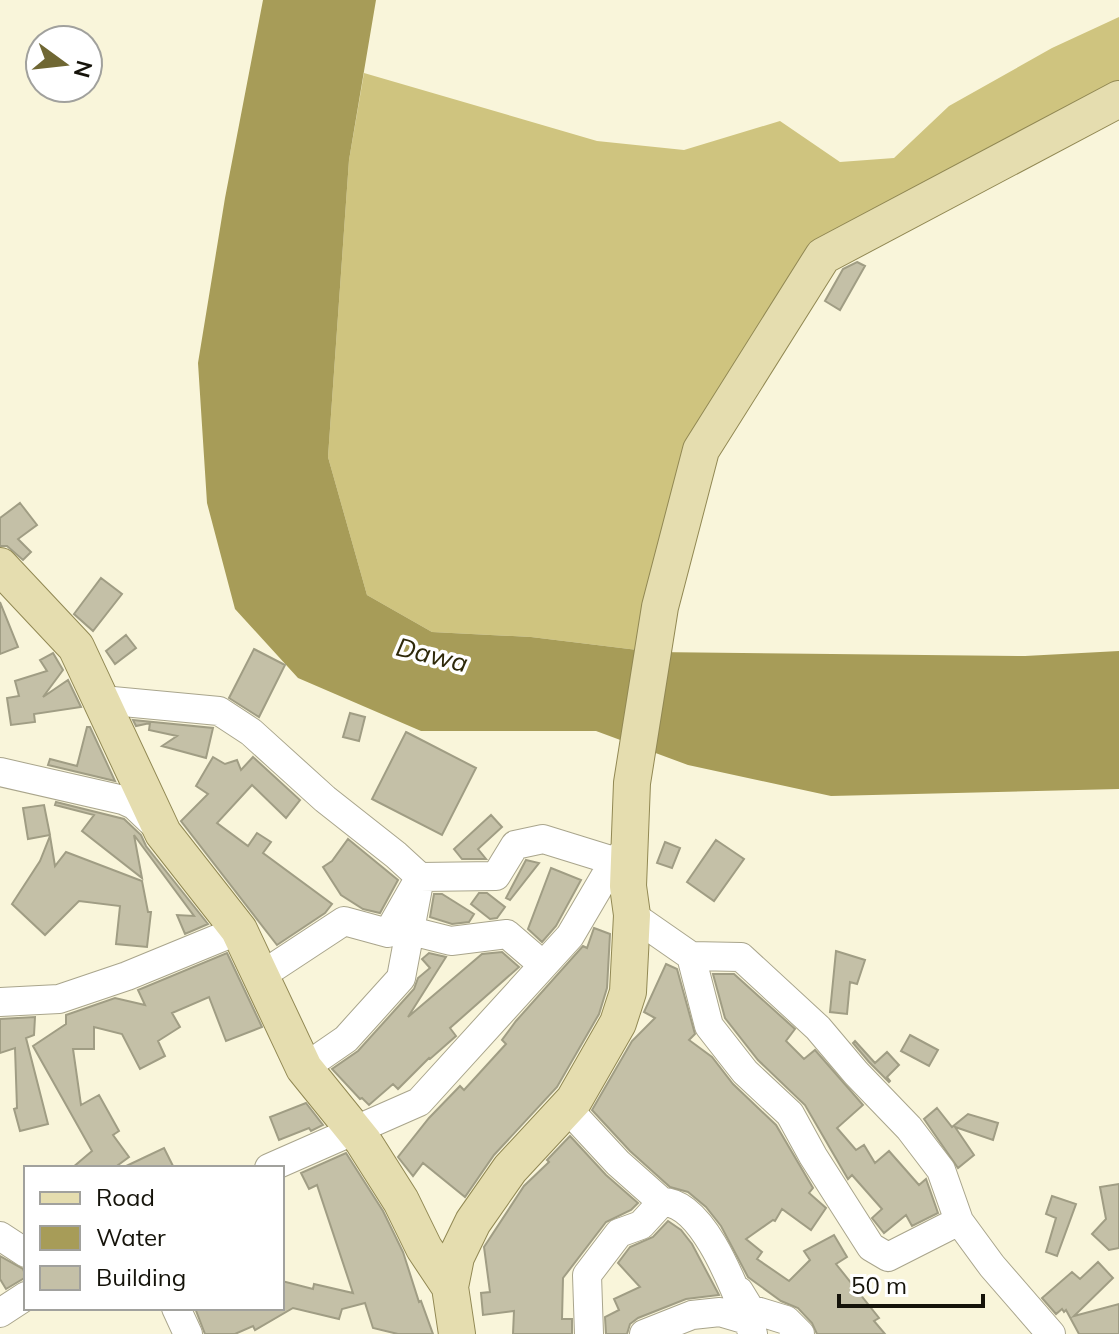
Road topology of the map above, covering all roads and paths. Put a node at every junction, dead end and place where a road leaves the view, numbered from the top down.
1 (1119, 99) edge
2 (0, 566) edge
3 (102, 700) junction
4 (0, 772) edge
5 (163, 833) junction
6 (622, 853) junction
7 (420, 877) junction
8 (632, 915) junction
9 (239, 930) junction
10 (411, 931) junction
11 (691, 956) junction
12 (543, 965) junction
13 (262, 975) junction
14 (0, 1002) edge
15 (304, 1068) junction
16 (567, 1108) junction
17 (354, 1130) junction
18 (273, 1166) edge
19 (662, 1202) junction
20 (959, 1221) junction
21 (0, 1236) edge
22 (24, 1252) edge
23 (729, 1273) junction
24 (450, 1287) junction
25 (24, 1297) edge
26 (177, 1310) edge
27 (0, 1313) edge
28 (750, 1327) edge
29 (188, 1334) edge
30 (457, 1334) edge
31 (589, 1334) edge
32 (644, 1334) edge
33 (800, 1334) edge
34 (1051, 1334) edge

1 - 6 main road
2 - 3 main road
3 - 5 main road
3 - 7 street
4 - 5 street
5 - 9 main road
6 - 7 street
6 - 8 main road
6 - 12 street
7 - 10 street
7 - 13 street
8 - 11 street
8 - 16 main road
9 - 13 main road
9 - 14 street
10 - 12 street
10 - 15 street
11 - 20 street
11 - 20 street
12 - 17 street
13 - 15 main road
15 - 17 main road
16 - 19 street
16 - 24 main road
17 - 18 street
17 - 24 main road
19 - 23 street
19 - 31 street
20 - 34 street
21 - 22 street
23 - 28 street
23 - 33 street
24 - 30 main road
25 - 27 street
26 - 29 street
28 - 32 street

